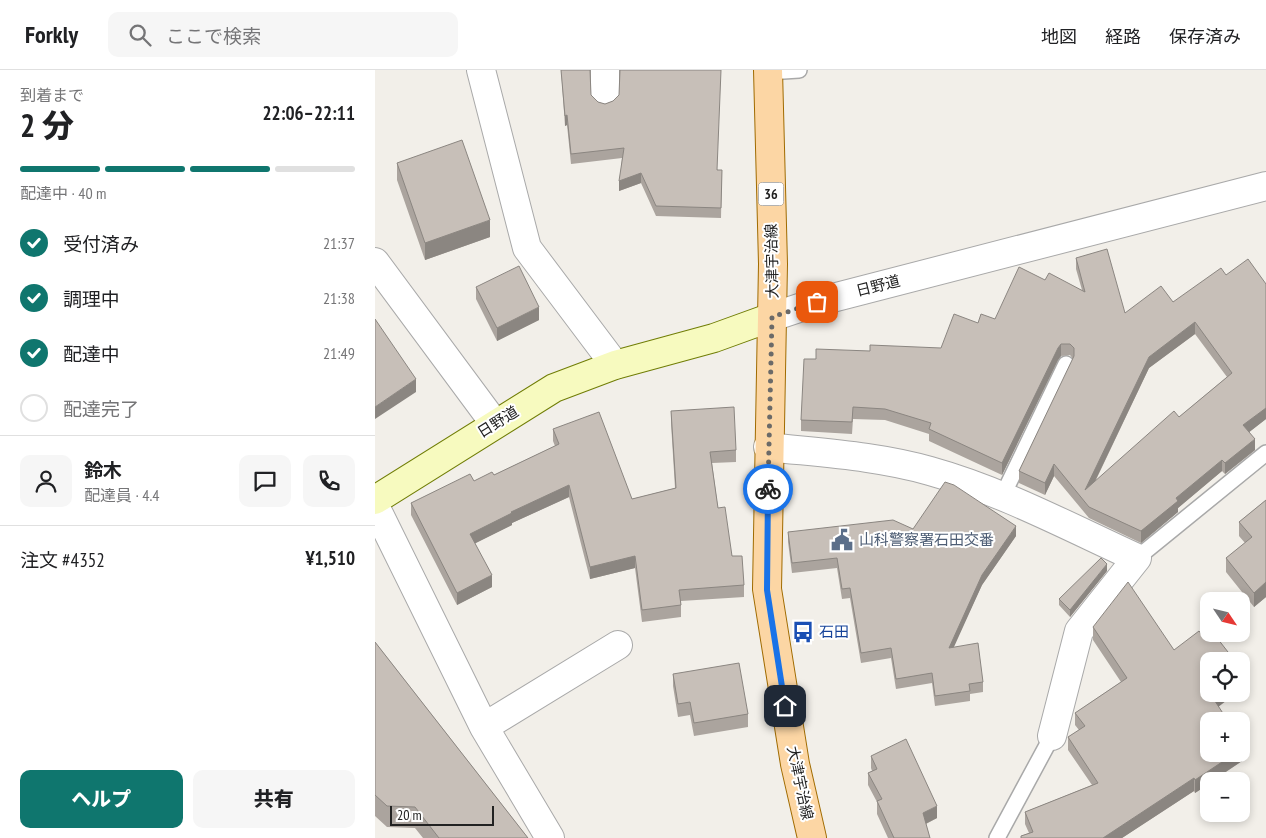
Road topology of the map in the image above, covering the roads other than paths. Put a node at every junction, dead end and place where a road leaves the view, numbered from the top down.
1 (481, 70) edge
2 (605, 70) edge
3 (799, 70) edge
4 (768, 71) edge
5 (605, 98) dead end
6 (1266, 186) edge
7 (375, 262) edge
8 (772, 317) junction
9 (1066, 364) dead end
10 (615, 365) junction
11 (495, 424) junction
12 (768, 447) junction
13 (1266, 453) edge
14 (1002, 497) junction
15 (375, 500) edge
16 (375, 506) edge
17 (1137, 558) junction
18 (618, 645) dead end
19 (484, 727) junction
20 (1052, 736) joint
21 (550, 838) edge
22 (812, 838) edge
23 (997, 838) edge

1 - 10 street
2 - 5 street
3 - 4 lane
4 - 8 main road, 大津宇治線 / 36
6 - 8 street, 日野道
7 - 11 street
8 - 10 main road, 日野道
8 - 12 main road, 大津宇治線 / 36
9 - 14 lane
10 - 11 main road, 日野道
11 - 15 main road, 日野道
12 - 14 street
12 - 22 main road, 大津宇治線 / 36
13 - 17 lane
14 - 17 street
16 - 19 street
17 - 20 street
18 - 19 street
19 - 21 street
20 - 23 lane

